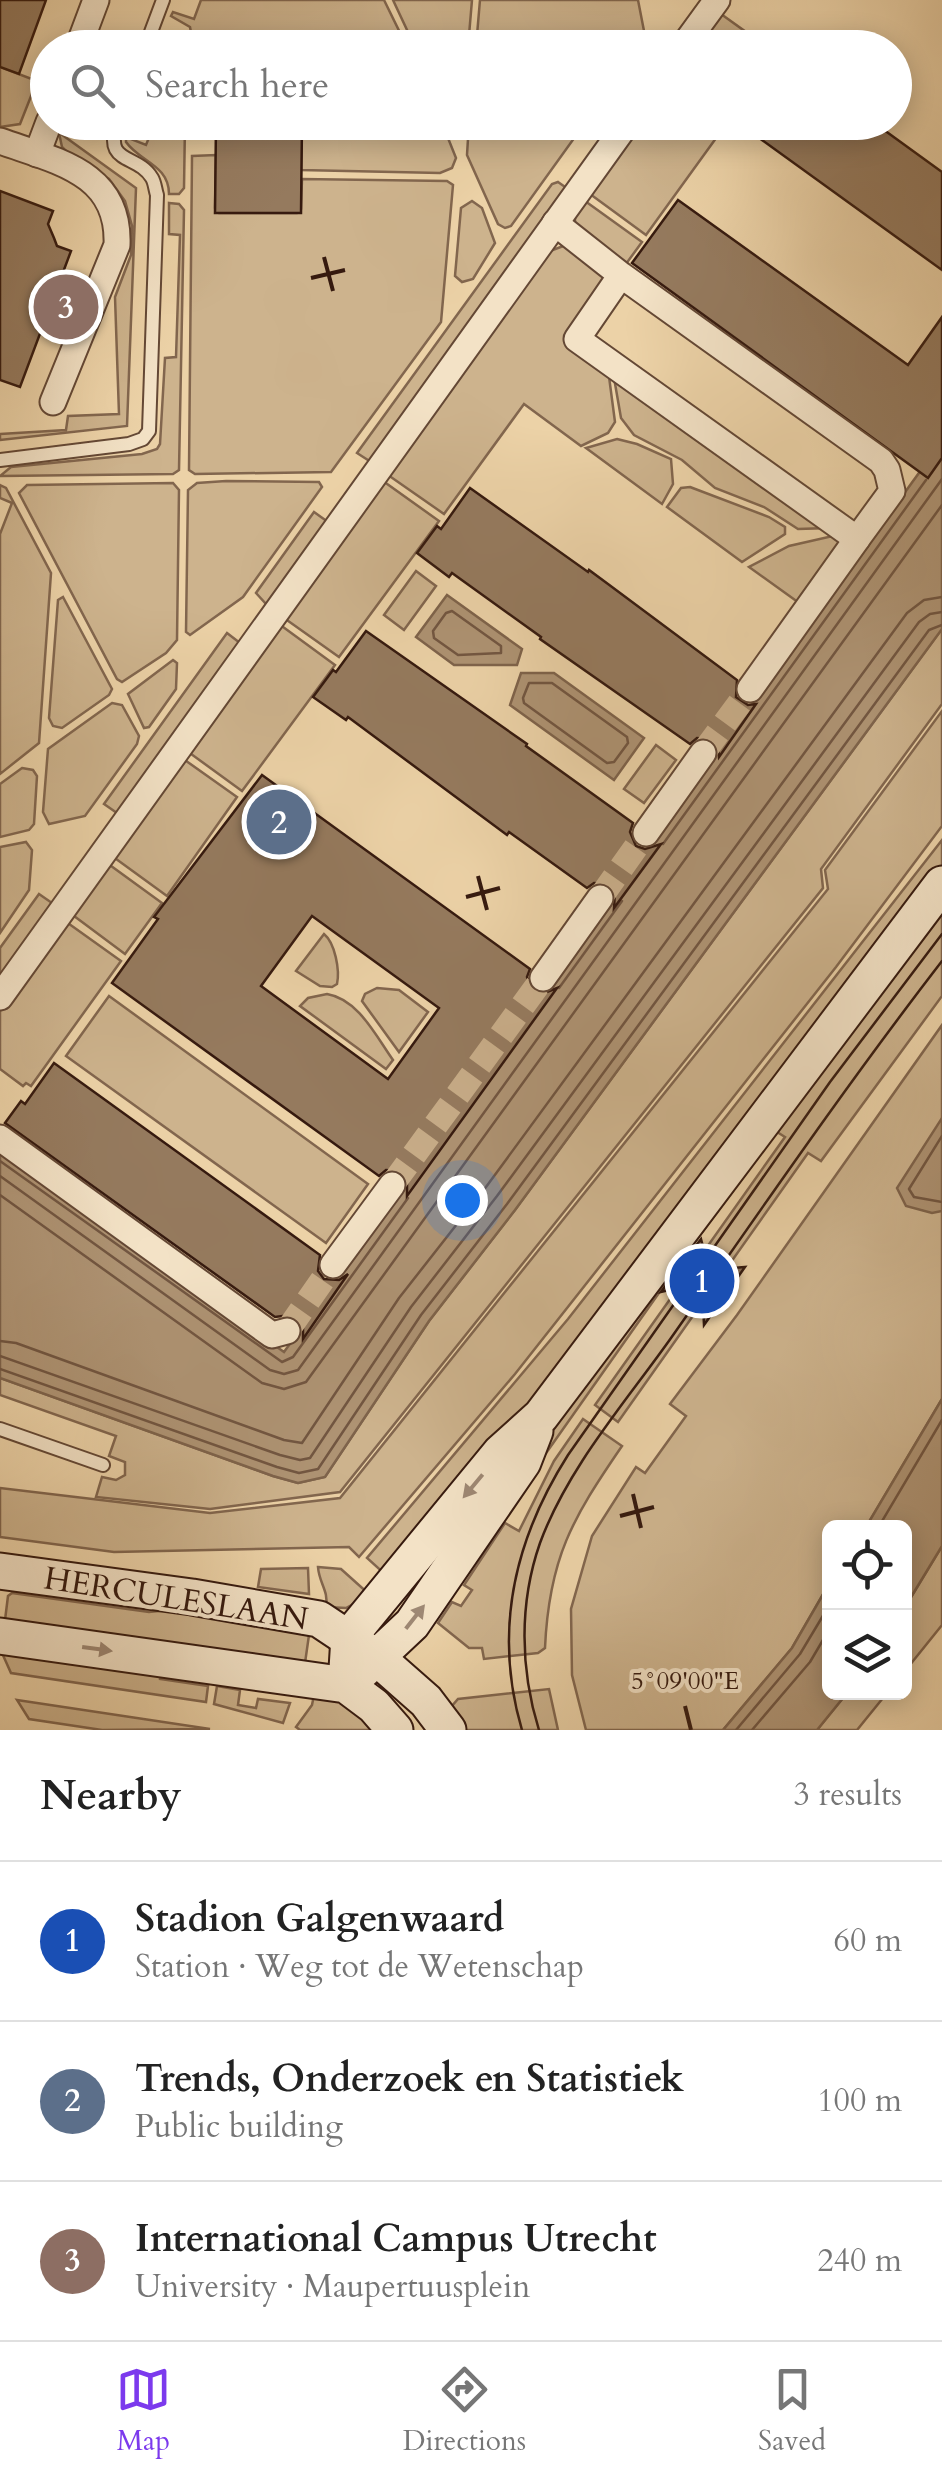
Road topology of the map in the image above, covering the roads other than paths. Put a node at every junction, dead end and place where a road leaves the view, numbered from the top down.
1 (96, 0) edge
2 (163, 0) edge
3 (717, 0) edge
4 (85, 30) edge
5 (152, 30) edge
6 (695, 30) edge
7 (42, 140) edge
8 (112, 140) edge
9 (615, 140) edge
10 (0, 141) edge
11 (36, 154) junction
12 (556, 223) junction
13 (622, 276) junction
14 (53, 402) dead end
15 (0, 460) edge
16 (856, 540) junction
17 (750, 689) tunnel mouth
18 (703, 753) tunnel mouth
19 (646, 833) tunnel mouth
20 (942, 884) edge
21 (600, 898) tunnel mouth
22 (543, 978) tunnel mouth
23 (0, 997) edge
24 (0, 1138) edge
25 (392, 1185) tunnel mouth
26 (333, 1265) tunnel mouth
27 (287, 1330) dead end
28 (0, 1429) edge
29 (103, 1465) dead end
30 (0, 1571) edge
31 (0, 1636) edge
32 (363, 1647) junction
33 (346, 1685) junction
34 (395, 1730) edge
35 (448, 1730) edge

1 - 4 street
2 - 5 lane
3 - 6 street
7 - 11 street
8 - 15 lane
9 - 12 street
10 - 11 street
11 - 14 street
12 - 13 street
12 - 23 street
13 - 16 street
13 - 16 street
16 - 17 street
18 - 19 street
20 - 32 main road
21 - 22 street
24 - 27 street
25 - 26 street
28 - 29 lane
30 - 32 main road, HERCULESLAAN
31 -> 33 main road, HERCULESLAAN
32 - 33 main road
32 - 35 main road, HERCULESLAAN
33 - 34 main road

